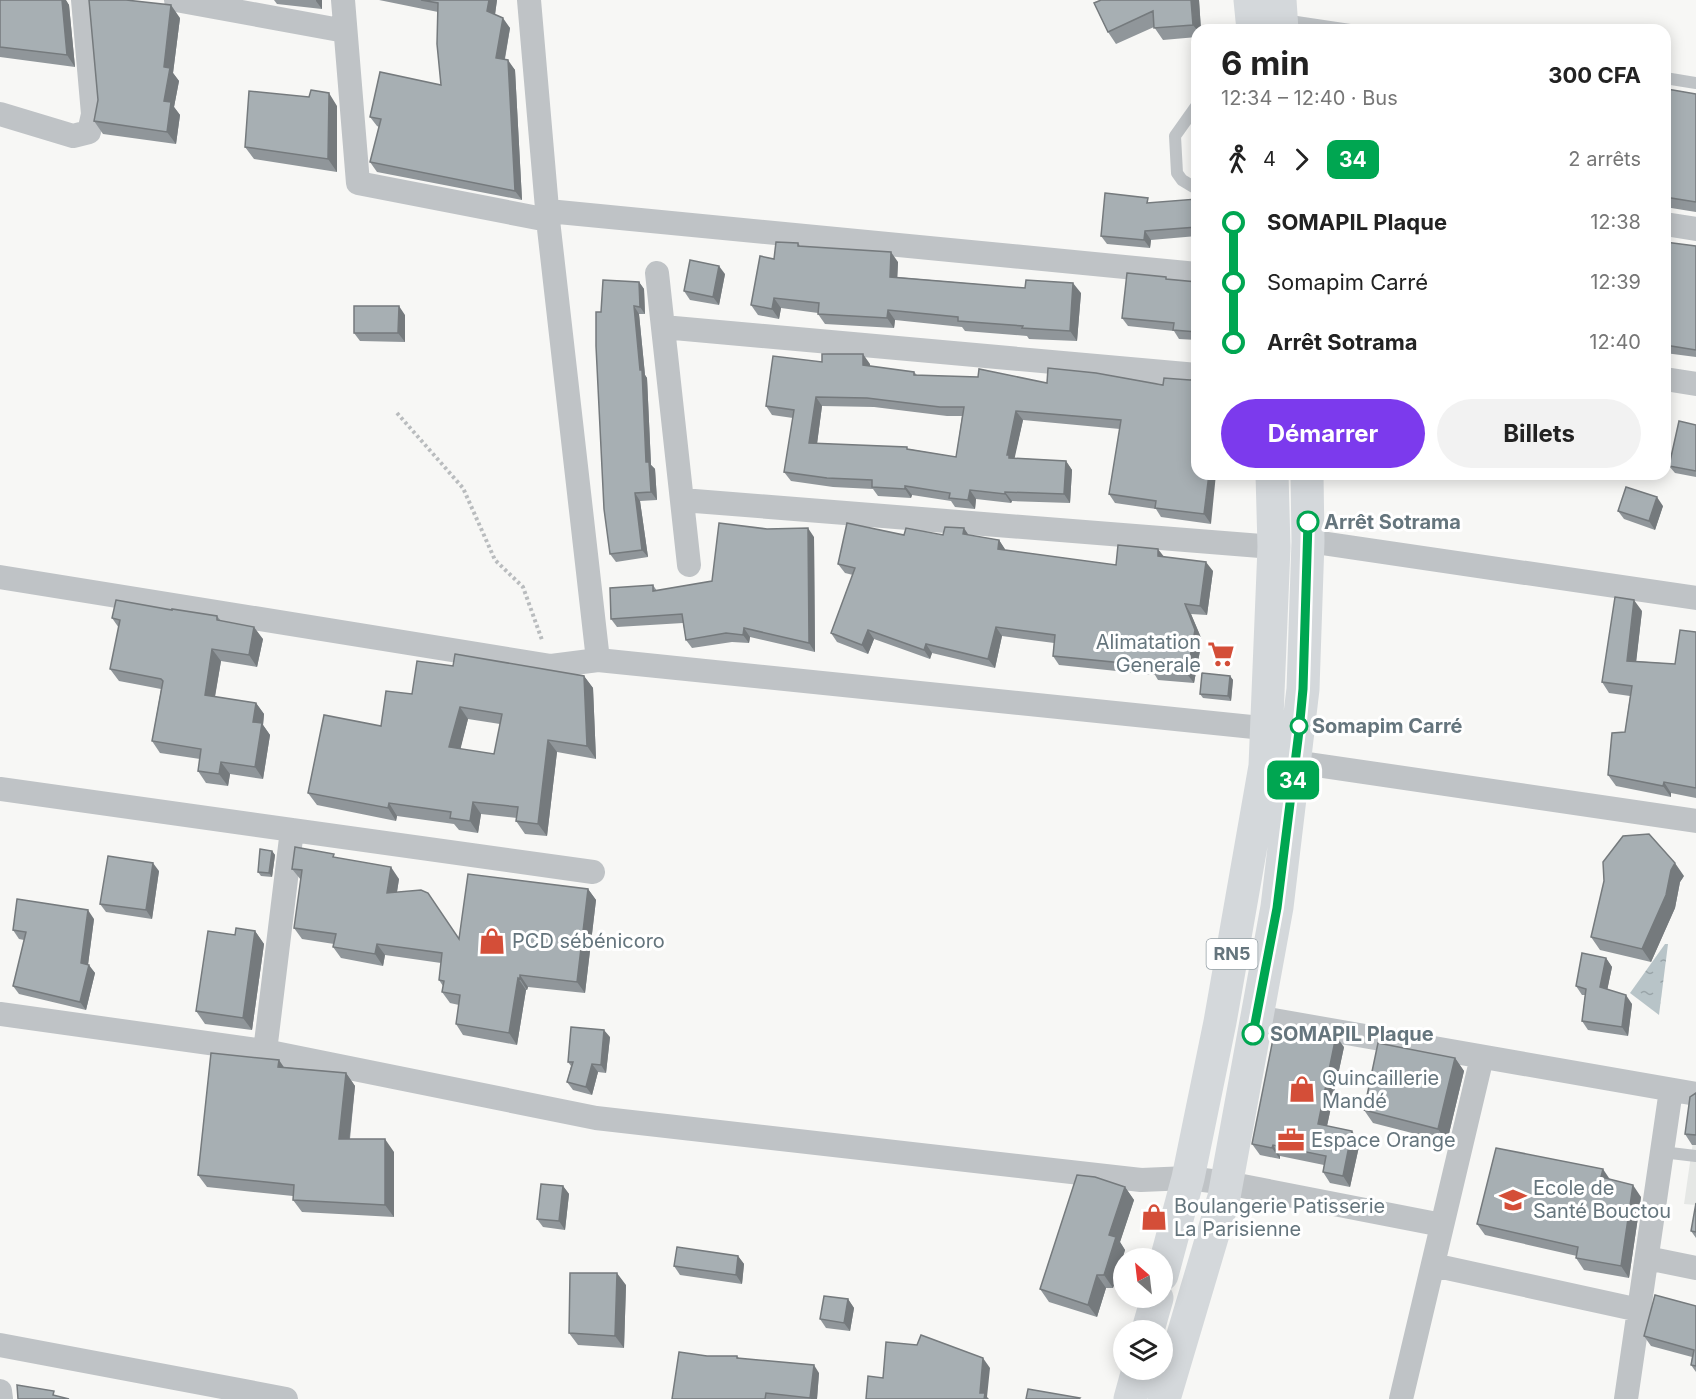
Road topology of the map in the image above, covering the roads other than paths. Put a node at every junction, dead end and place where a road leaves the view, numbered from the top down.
1 (82, 0) edge
2 (176, 0) edge
3 (343, 0) edge
4 (529, 0) edge
5 (1250, 0) edge
6 (1274, 20) edge
7 (1304, 24) edge
8 (345, 31) junction
9 (1671, 79) edge
10 (1696, 83) edge
11 (1191, 113) edge
12 (0, 114) edge
13 (1191, 185) edge
14 (548, 216) junction
15 (1671, 226) edge
16 (1696, 229) edge
17 (657, 273) dead end
18 (1191, 273) edge
19 (663, 327) junction
20 (1191, 374) edge
21 (1671, 380) edge
22 (1696, 384) edge
23 (1272, 480) edge
24 (1307, 480) edge
25 (682, 500) junction
26 (1308, 541) junction
27 (1275, 547) junction
28 (689, 565) dead end
29 (0, 577) edge
30 (1696, 598) edge
31 (598, 660) junction
32 (1265, 729) junction
33 (1297, 746) junction
34 (0, 789) edge
35 (1696, 821) edge
36 (291, 830) junction
37 (593, 872) dead end
38 (0, 1014) edge
39 (1256, 1017) junction
40 (265, 1051) junction
41 (1482, 1057) junction
42 (1671, 1090) junction
43 (1696, 1094) edge
44 (1662, 1152) junction
45 (1696, 1156) edge
46 (1188, 1178) junction
47 (1227, 1183) junction
48 (1442, 1225) junction
49 (1169, 1248) edge
50 (1647, 1258) junction
51 (1433, 1265) junction
52 (1696, 1268) edge
53 (1639, 1310) junction
54 (0, 1345) edge
55 (1135, 1380) edge
56 (0, 1390) edge
57 (1, 1399) edge
58 (286, 1399) edge
59 (1130, 1399) edge
60 (1164, 1399) edge
61 (1401, 1399) edge
62 (1626, 1399) edge

1 - 12 street
2 - 8 street
3 - 8 street
4 - 14 street
5 - 6 highway
6 - 7 lane
8 - 14 street
9 - 10 lane
11 - 13 lane
14 - 18 street
14 - 31 street
15 - 16 street
17 - 19 street
19 - 20 street
19 - 25 street
21 - 22 street
23 - 27 highway, RN5
24 - 26 highway, RN5
25 - 27 street
25 - 28 street
26 - 30 street
26 - 33 highway, RN5
27 - 32 highway, RN5
29 - 31 street
31 - 32 street
32 - 33 street
32 - 46 highway, RN5
33 - 35 street
33 - 39 highway, RN5
34 - 36 street
36 - 37 street
36 - 40 street
38 - 40 street
39 - 41 street
39 - 47 highway, RN5
40 - 46 street
41 - 42 street
41 - 48 street
42 - 43 street
42 - 44 street
44 - 45 lane
44 - 50 street
46 - 47 street
46 - 49 highway, RN5
47 - 48 street
47 - 60 highway, RN5
48 - 51 street
50 - 52 street
50 - 53 street
51 - 53 street
51 - 61 street
53 - 62 street
54 - 58 street
55 - 59 highway
56 - 57 street

